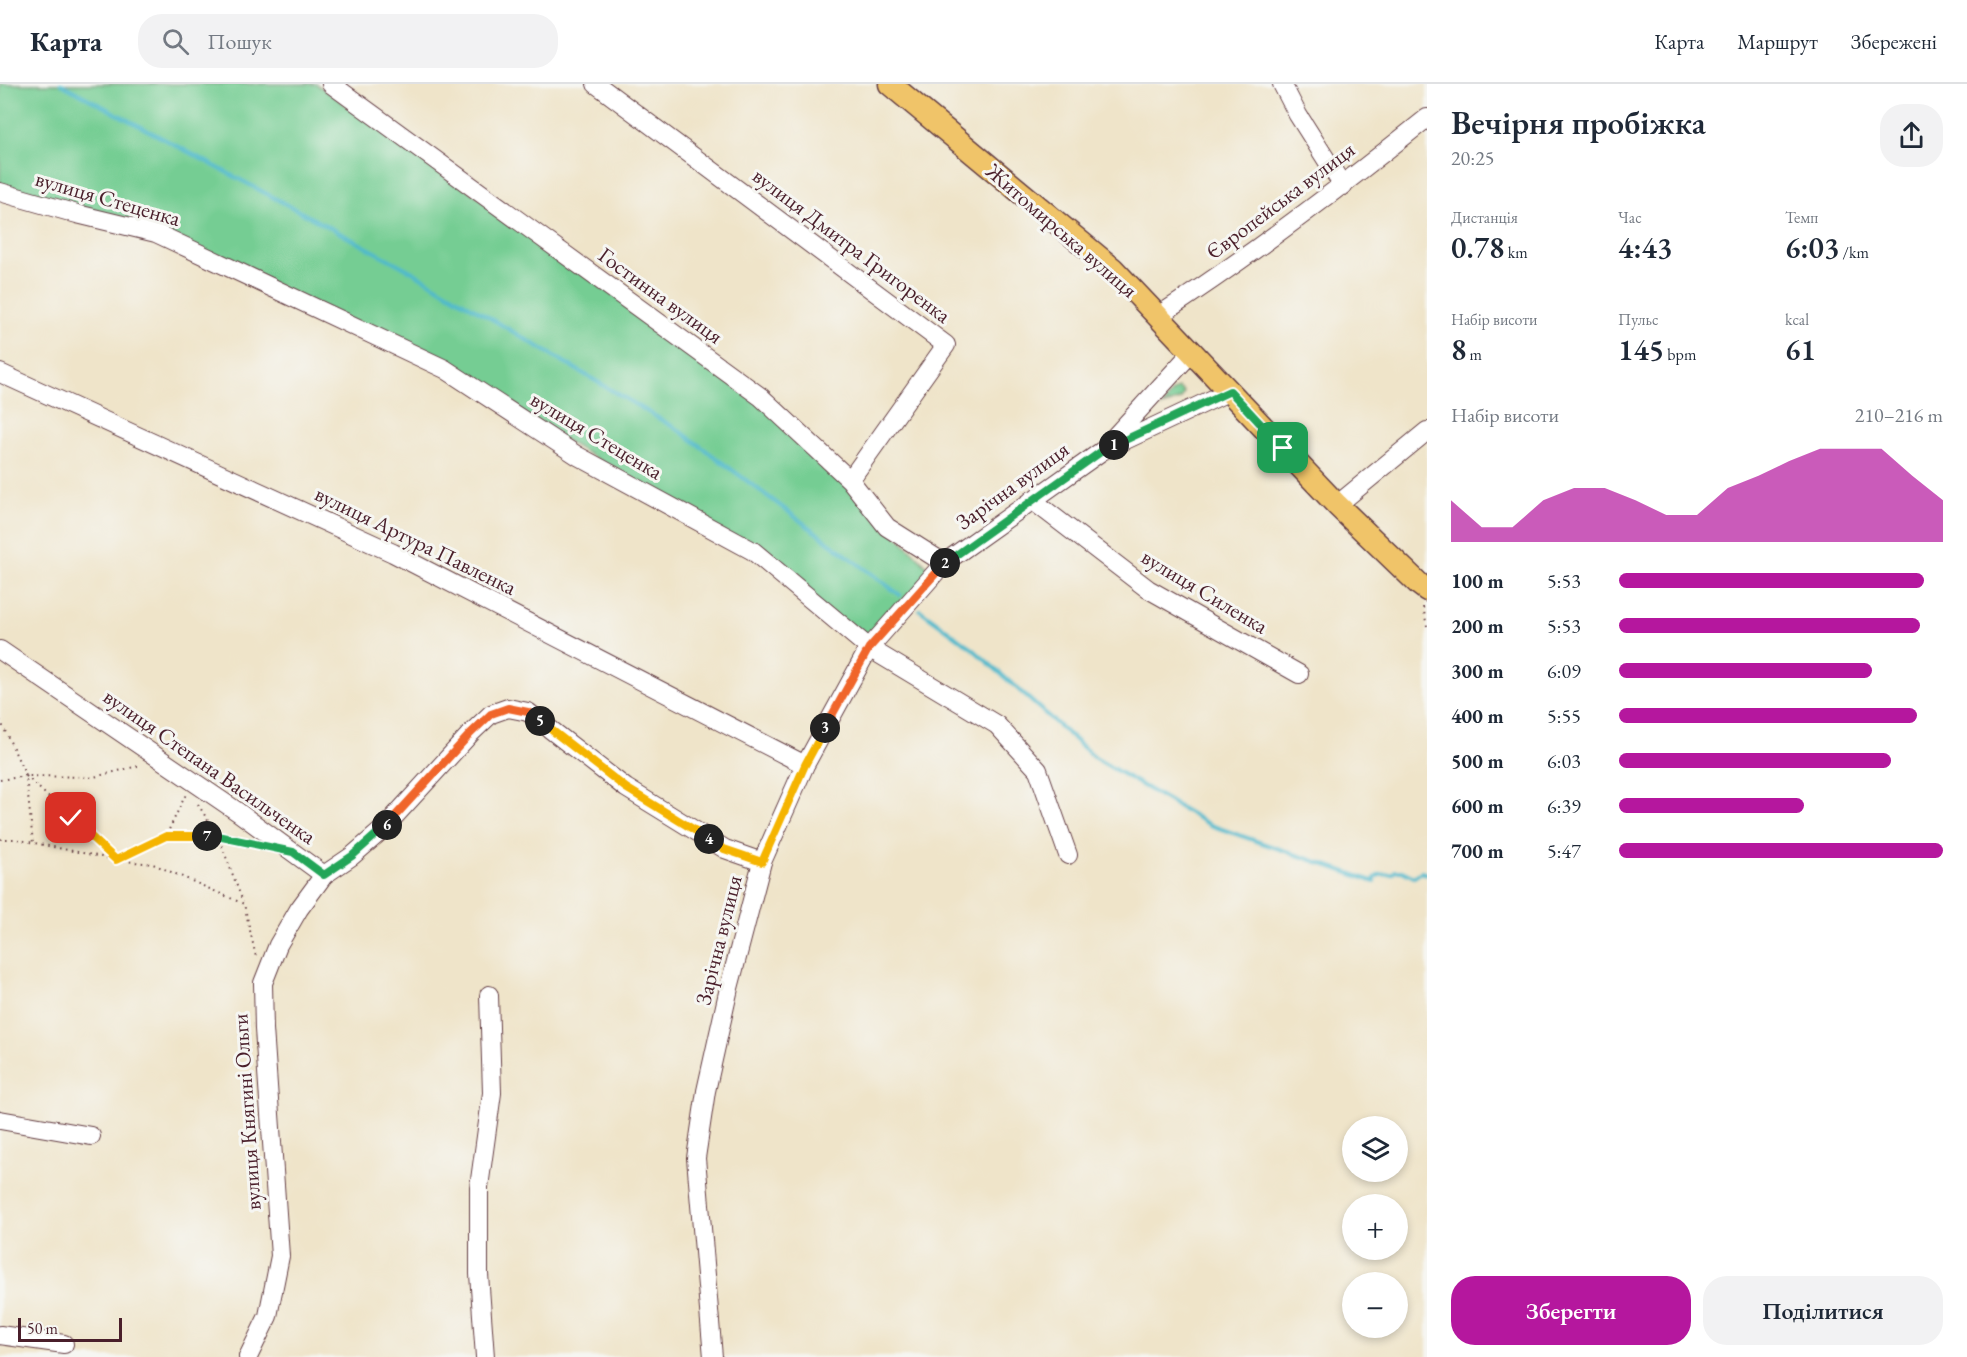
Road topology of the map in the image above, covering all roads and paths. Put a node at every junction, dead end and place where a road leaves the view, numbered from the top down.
1 (331, 84) edge
2 (596, 84) edge
3 (890, 84) edge
4 (1282, 84) edge
5 (1427, 118) edge
6 (1343, 186) junction
7 (0, 192) edge
8 (1158, 316) junction
9 (1193, 351) junction
10 (0, 373) edge
11 (1230, 391) junction
12 (1427, 431) edge
13 (1102, 451) junction
14 (850, 480) junction
15 (1032, 500) junction
16 (1337, 505) junction
17 (945, 563) junction
18 (1427, 590) edge
19 (869, 648) junction
20 (0, 650) edge
21 (1299, 674) dead end
22 (0, 720) edge
23 (162, 760) junction
24 (805, 765) junction
25 (178, 771) junction
26 (26, 776) junction
27 (0, 780) edge
28 (194, 798) dead end
29 (166, 836) junction
30 (217, 836) junction
31 (0, 839) edge
32 (33, 843) junction
33 (261, 845) dead end
34 (1068, 855) dead end
35 (116, 860) junction
36 (762, 862) junction
37 (324, 875) junction
38 (244, 904) junction
39 (263, 983) junction
40 (489, 995) dead end
41 (0, 1120) edge
42 (91, 1136) dead end
43 (0, 1335) edge
44 (64, 1344) dead end
45 (248, 1357) edge
46 (485, 1357) edge
47 (713, 1357) edge

1 - 14 street, Гостинна вулиця
2 - 14 street, вулиця Дмитра Григоренка
3 - 8 main road, Житомирська вулиця
4 - 6 street
5 - 6 street, Європейська вулиця
6 - 8 street, Європейська вулиця
7 - 19 street, вулиця Стеценка
8 - 9 main road, Житомирська вулиця
9 - 11 main road, Житомирська вулиця
9 - 13 street, Зарічна вулиця
10 - 24 street, вулиця Артура Павленка
11 - 13 street, Зарічна вулиця
11 - 16 main road, Житомирська вулиця
12 - 16 street
13 - 15 street, Зарічна вулиця
14 - 17 street, Гостинна вулиця
15 - 17 street, Зарічна вулиця
15 - 21 street, вулиця Силенка
16 - 18 main road, Житомирська вулиця
17 - 19 street, Зарічна вулиця
19 - 24 street, Зарічна вулиця
19 - 34 street, вулиця Стеценка
20 - 23 street, вулиця Степана Васильченка
22 - 26 path
23 - 25 street, вулиця Степана Васильченка
23 - 26 path
24 - 36 street, Зарічна вулиця
25 - 29 path
25 - 37 street, вулиця Степана Васильченка
26 - 27 path
26 - 32 path
26 - 35 path
28 - 30 path
29 - 30 path
29 - 35 path
30 - 33 path
30 - 38 path
31 - 32 path
32 - 35 path
35 - 38 path
36 - 37 street, вулиця Степана Васильченка
36 - 47 street, Зарічна вулиця
37 - 39 street, вулиця Княгині Ольги
38 - 39 path
39 - 45 street, вулиця Княгині Ольги
40 - 46 street
41 - 42 street
43 - 44 street

